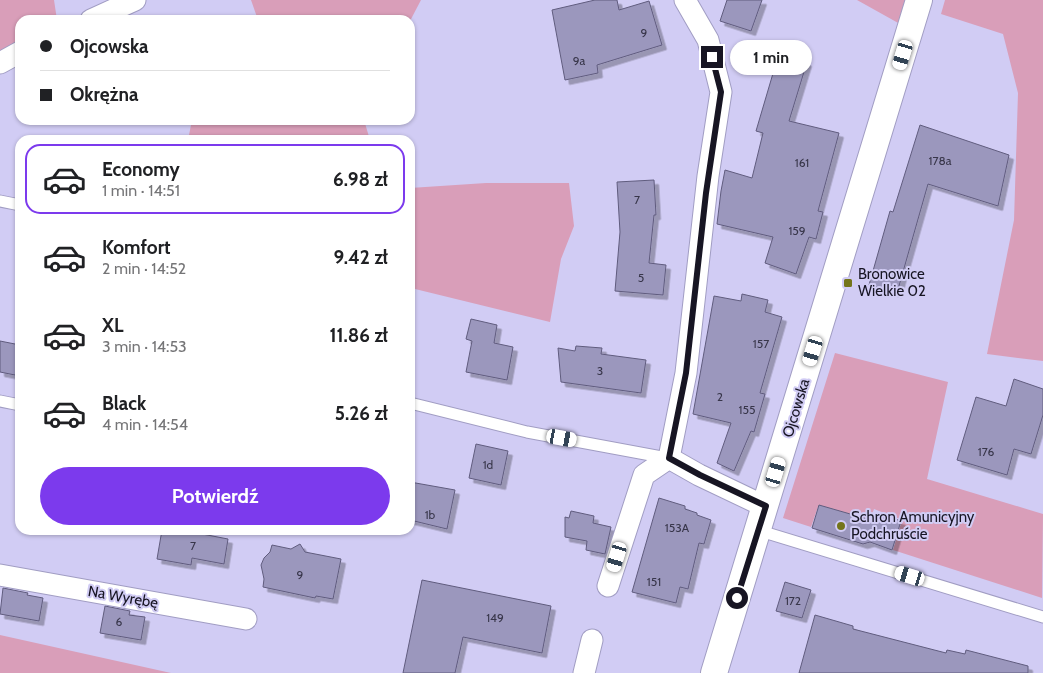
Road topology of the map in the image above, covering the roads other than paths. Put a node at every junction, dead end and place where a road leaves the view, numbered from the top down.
1 (135, 0) edge
2 (685, 0) edge
3 (919, 0) edge
4 (101, 15) edge
5 (15, 55) edge
6 (0, 63) edge
7 (0, 201) edge
8 (15, 204) edge
9 (0, 401) edge
10 (15, 404) edge
11 (415, 404) edge
12 (669, 458) junction
13 (762, 518) junction
14 (0, 575) edge
15 (608, 586) dead end
16 (1043, 617) edge
17 (246, 619) dead end
18 (592, 640) dead end
19 (584, 673) edge
20 (714, 673) edge

1 - 4 street
2 - 12 street
3 - 13 street, Ojcowska
5 - 6 street
7 - 8 lane
9 - 10 lane
11 - 12 lane
12 - 13 street
12 - 15 street
13 - 16 lane
13 - 20 street, Ojcowska
14 - 17 street, Na Wyrębę
18 - 19 street

